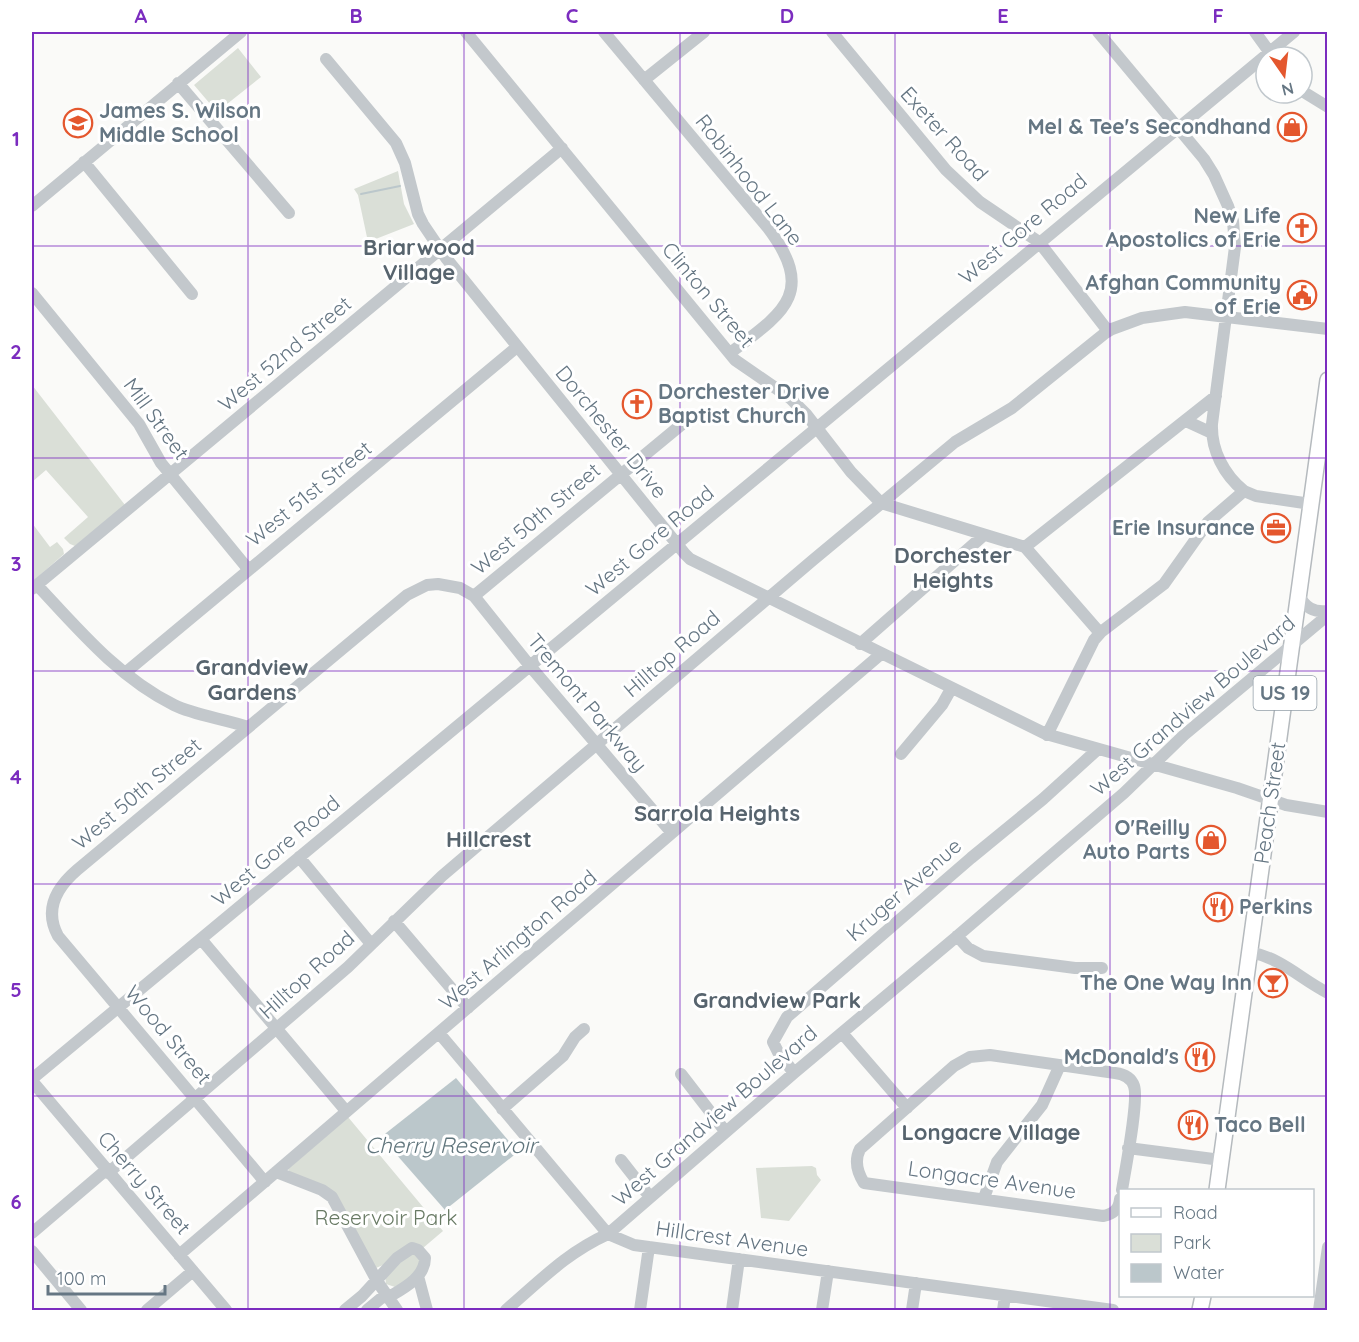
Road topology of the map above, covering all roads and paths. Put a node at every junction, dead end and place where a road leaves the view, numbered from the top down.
1 (241, 32) edge
2 (466, 32) edge
3 (604, 32) edge
4 (704, 32) edge
5 (832, 32) edge
6 (1098, 32) edge
7 (1255, 32) edge
8 (1294, 32) edge
9 (1264, 45) edge
10 (1280, 45) edge
11 (326, 59) dead end
12 (1254, 67) edge
13 (644, 80) junction
14 (178, 83) junction
15 (1314, 98) edge
16 (1328, 107) edge
17 (1177, 127) junction
18 (562, 148) junction
19 (84, 162) junction
20 (32, 206) edge
21 (289, 213) dead end
22 (1039, 242) junction
23 (441, 250) junction
24 (32, 293) edge
25 (192, 294) dead end
26 (1227, 317) junction
27 (1328, 329) edge
28 (1108, 331) junction
29 (518, 347) junction
30 (730, 353) junction
31 (1328, 380) edge
32 (1216, 396) junction
33 (687, 420) dead end
34 (1186, 421) junction
35 (817, 427) junction
36 (1212, 433) junction
37 (1323, 439) edge
38 (171, 474) junction
39 (621, 474) junction
40 (1244, 491) junction
41 (881, 503) junction
42 (1311, 504) junction
43 (984, 535) junction
44 (677, 544) junction
45 (1025, 547) junction
46 (248, 569) junction
47 (34, 587) edge
48 (1298, 594) junction
49 (474, 596) junction
50 (768, 598) junction
51 (1328, 613) edge
52 (1100, 633) junction
53 (860, 644) junction
54 (1291, 645) junction
55 (881, 654) junction
56 (530, 666) junction
57 (125, 673) junction
58 (951, 689) junction
59 (248, 728) junction
60 (1047, 735) junction
61 (596, 745) junction
62 (1097, 750) junction
63 (901, 754) dead end
64 (1152, 766) junction
65 (1270, 799) junction
66 (1328, 812) edge
67 (672, 833) junction
68 (299, 857) junction
69 (52, 910) joint
70 (394, 921) junction
71 (957, 936) junction
72 (201, 939) junction
73 (371, 944) junction
74 (1250, 952) junction
75 (1102, 968) dead end
76 (1328, 993) edge
77 (119, 1007) junction
78 (468, 1008) junction
79 (276, 1029) junction
80 (584, 1029) dead end
81 (439, 1033) junction
82 (842, 1033) junction
83 (1060, 1065) junction
84 (794, 1073) junction
85 (681, 1074) dead end
86 (32, 1080) edge
87 (195, 1098) junction
88 (502, 1108) junction
89 (907, 1108) junction
90 (346, 1111) junction
91 (725, 1131) junction
92 (1128, 1148) junction
93 (621, 1160) dead end
94 (1221, 1160) junction
95 (107, 1171) junction
96 (276, 1172) junction
97 (265, 1182) junction
98 (1122, 1189) edge
99 (1217, 1189) edge
100 (650, 1197) junction
101 (984, 1198) junction
102 (1119, 1202) edge
103 (32, 1233) edge
104 (608, 1234) junction
105 (649, 1247) junction
106 (1328, 1247) edge
107 (32, 1251) edge
108 (179, 1255) junction
109 (739, 1259) junction
110 (193, 1271) junction
111 (828, 1271) junction
112 (418, 1276) junction
113 (377, 1281) junction
114 (916, 1283) junction
115 (1005, 1296) junction
116 (386, 1297) junction
117 (1092, 1309) edge
118 (81, 1311) edge
119 (147, 1311) edge
120 (226, 1311) edge
121 (345, 1311) edge
122 (367, 1311) edge
123 (397, 1311) edge
124 (427, 1311) edge
125 (506, 1311) edge
126 (640, 1311) edge
127 (732, 1311) edge
128 (822, 1311) edge
129 (912, 1311) edge
130 (1003, 1311) edge
131 (1113, 1311) edge
132 (1319, 1311) edge

1 - 14 street
2 - 18 street, Clinton Street
3 - 13 street, Robinhood Lane
4 - 13 street
5 - 22 street, Exeter Road
6 - 17 street
7 - 9 street
8 - 10 street, West Gore Road
11 - 23 street, Dorchester Drive
12 - 17 street, West Gore Road
13 - 30 street, Robinhood Lane
14 - 19 street
14 - 21 street
15 - 16 street
17 - 22 street, West Gore Road
17 - 26 street
18 - 23 street, West 52nd Street
18 - 30 street, Clinton Street
19 - 20 street
19 - 25 street
22 - 28 street, Exeter Road
22 - 35 street, West Gore Road
23 - 29 street, Dorchester Drive
23 - 38 street, West 52nd Street
24 - 38 street, Mill Street
26 - 27 street, Hilltop Road
26 - 28 street, Hilltop Road
26 - 32 street
28 - 41 street, Hilltop Road
29 - 39 street, Dorchester Drive
29 - 46 street, West 51st Street
30 - 35 street, Clinton Street
31 - 37 main road, Peach Street / US 19
32 - 34 street
32 - 36 street
33 - 39 street, West 50th Street
34 - 36 street
34 - 45 street
35 - 41 street, Clinton Street
35 - 44 street, West Gore Road
36 - 40 street
37 - 42 main road, Peach Street / US 19
38 - 46 street, Mill Street
38 - 47 street, West 52nd Street
39 - 44 street, Dorchester Drive
39 - 49 street, West 50th Street
40 - 42 street
40 - 52 street
41 - 43 street, Clinton Street
41 - 50 street, Hilltop Road
42 - 48 main road, Peach Street / US 19
43 - 45 street, Clinton Street
43 - 53 street
44 - 50 street, Dorchester Drive
44 - 56 street, West Gore Road
45 - 52 street
46 - 57 street, West 51st Street
47 - 57 street
48 - 51 street
48 - 54 main road, Peach Street / US 19
49 - 56 street, Tremont Parkway
49 - 59 street, West 50th Street
50 - 53 street, Dorchester Drive
50 - 61 street, Hilltop Road
51 - 54 street, West Grandview Boulevard
52 - 60 street
53 - 55 street, Dorchester Drive
54 - 64 street, West Grandview Boulevard
54 - 65 main road, Peach Street / US 19
55 - 58 street, Dorchester Drive
55 - 67 street, West Arlington Road
56 - 61 street, Tremont Parkway
56 - 68 street, West Gore Road
57 - 59 street
58 - 60 street, Dorchester Drive
58 - 63 street
59 - 69 street, West 50th Street
60 - 62 street, Dorchester Drive
61 - 67 street, Tremont Parkway
61 - 70 street, Hilltop Road
62 - 64 street, Dorchester Drive
62 - 84 street, Kruger Avenue
64 - 65 street, Dorchester Drive
64 - 71 street, West Grandview Boulevard
65 - 66 street, Dorchester Drive
65 - 74 main road, Peach Street / US 19
67 - 78 street, West Arlington Road
68 - 72 street, West Gore Road
68 - 73 street
69 - 77 street, Wood Street
70 - 73 street, Hilltop Road
70 - 78 street
71 - 75 street
71 - 82 street, West Grandview Boulevard
72 - 77 street, West Gore Road
72 - 79 street
73 - 79 street, Hilltop Road
74 - 76 street
74 - 94 main road, Peach Street / US 19
77 - 86 street, West Gore Road
77 - 87 street, Wood Street
78 - 81 street, West Arlington Road
79 - 87 street, Hilltop Road
79 - 90 street
80 - 88 street
81 - 88 street, Hillcrest Avenue
81 - 90 street, West Arlington Road
82 - 84 street, West Grandview Boulevard
82 - 89 street
83 - 89 street
83 - 92 street
83 - 101 street
84 - 91 street, West Grandview Boulevard
85 - 91 street
86 - 95 street, Cherry Street
87 - 95 street, Hilltop Road
87 - 97 street, Wood Street
88 - 104 street, Hillcrest Avenue
89 - 101 street, Longacre Avenue
90 - 96 street, West Arlington Road
91 - 100 street, West Grandview Boulevard
92 - 94 street
92 - 98 street
93 - 100 street
94 - 99 main road, Peach Street / US 19
95 - 103 street, Hilltop Road
95 - 108 street, Cherry Street
96 - 97 street, West Arlington Road
96 - 113 street
97 - 108 street, West Arlington Road
100 - 104 street, West Grandview Boulevard
101 - 102 street, Longacre Avenue
104 - 105 street, Hillcrest Avenue
104 - 125 street, West Grandview Boulevard
105 - 109 street, Hillcrest Avenue
105 - 126 street
106 - 132 street
107 - 118 street
108 - 110 street, Cherry Street
109 - 111 street, Hillcrest Avenue
109 - 127 street
110 - 119 street
110 - 120 street, Cherry Street
111 - 114 street, Hillcrest Avenue
111 - 128 street
112 - 113 street
112 - 116 street
112 - 124 street
113 - 116 street
113 - 121 street
114 - 115 street, Hillcrest Avenue
114 - 129 street
115 - 117 street, Hillcrest Avenue
115 - 130 street
116 - 122 street
116 - 123 street
117 - 131 street, Hillcrest Avenue

